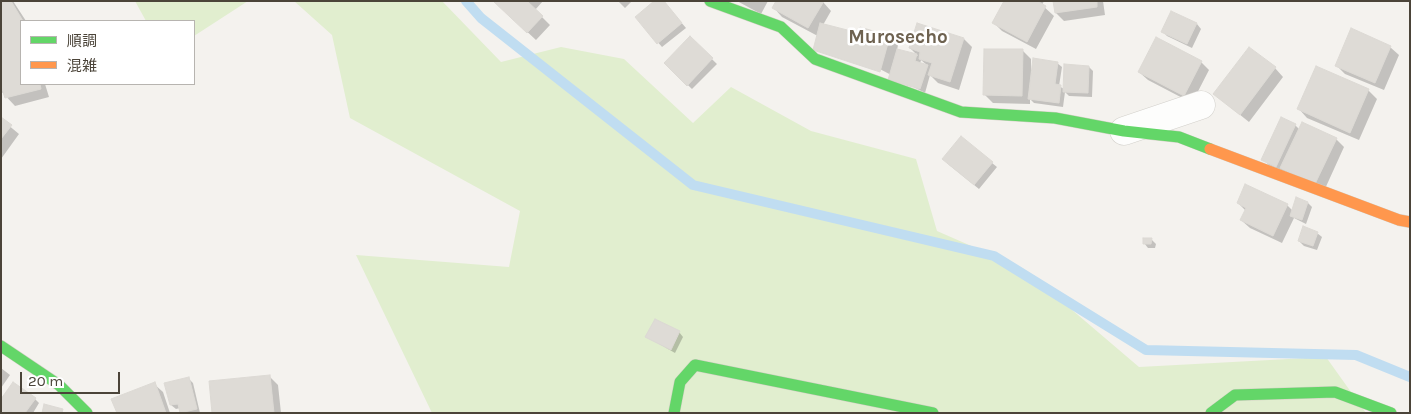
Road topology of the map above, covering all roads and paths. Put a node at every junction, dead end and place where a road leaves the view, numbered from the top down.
1 (710, 1) edge
2 (1201, 105) dead end
3 (1124, 130) junction
4 (1410, 222) edge
5 (1, 346) edge
6 (87, 413) edge
7 (674, 413) edge
8 (933, 413) edge
9 (1211, 413) edge
10 (1391, 413) edge

1 - 3 street
2 - 3 street
3 - 4 street
5 - 6 street
7 - 8 street
9 - 10 street

